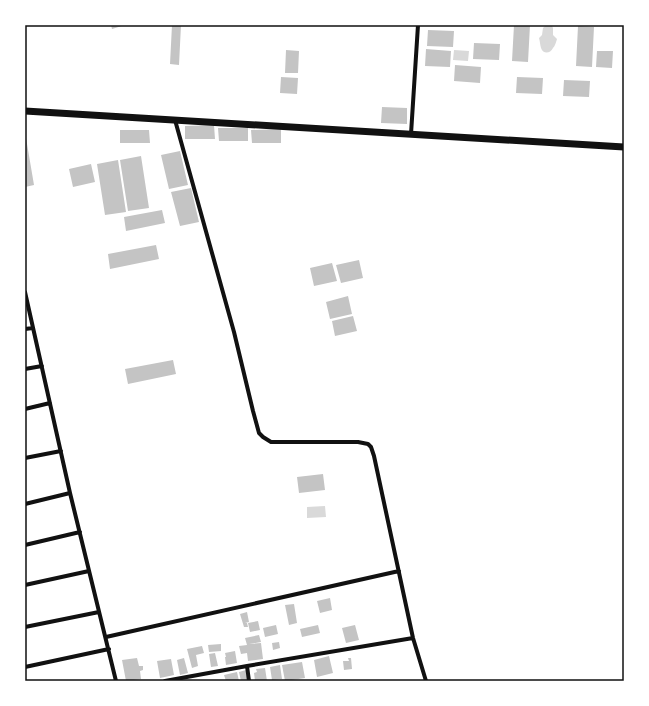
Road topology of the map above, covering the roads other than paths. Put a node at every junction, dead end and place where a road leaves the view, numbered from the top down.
1 (418, 25) edge
2 (25, 111) edge
3 (175, 120) junction
4 (411, 134) junction
5 (624, 147) edge
6 (25, 292) edge
7 (34, 328) junction
8 (25, 329) edge
9 (42, 366) junction
10 (25, 369) edge
11 (50, 403) junction
12 (25, 409) edge
13 (60, 450) junction
14 (25, 458) edge
15 (70, 493) junction
16 (25, 504) edge
17 (80, 532) junction
18 (25, 545) edge
19 (89, 571) junction
20 (399, 571) junction
21 (25, 585) edge
22 (99, 612) junction
23 (25, 627) edge
24 (106, 637) junction
25 (414, 638) junction
26 (109, 649) junction
27 (247, 666) junction
28 (25, 667) edge
29 (116, 681) edge
30 (165, 681) edge
31 (249, 681) edge
32 (426, 681) edge

1 - 4 street
2 - 3 highway
3 - 4 highway
3 - 20 street
4 - 5 highway
6 - 7 street
7 - 8 street
7 - 9 street
9 - 10 street
9 - 11 street
11 - 12 street
11 - 13 street
13 - 14 street
13 - 15 street
15 - 16 street
15 - 17 street
17 - 18 street
17 - 19 street
19 - 21 street
19 - 22 street
20 - 24 street
20 - 25 street
22 - 23 street
22 - 24 street
24 - 26 street
25 - 27 street
25 - 32 street
26 - 28 street
26 - 29 street
27 - 30 street
27 - 31 street

